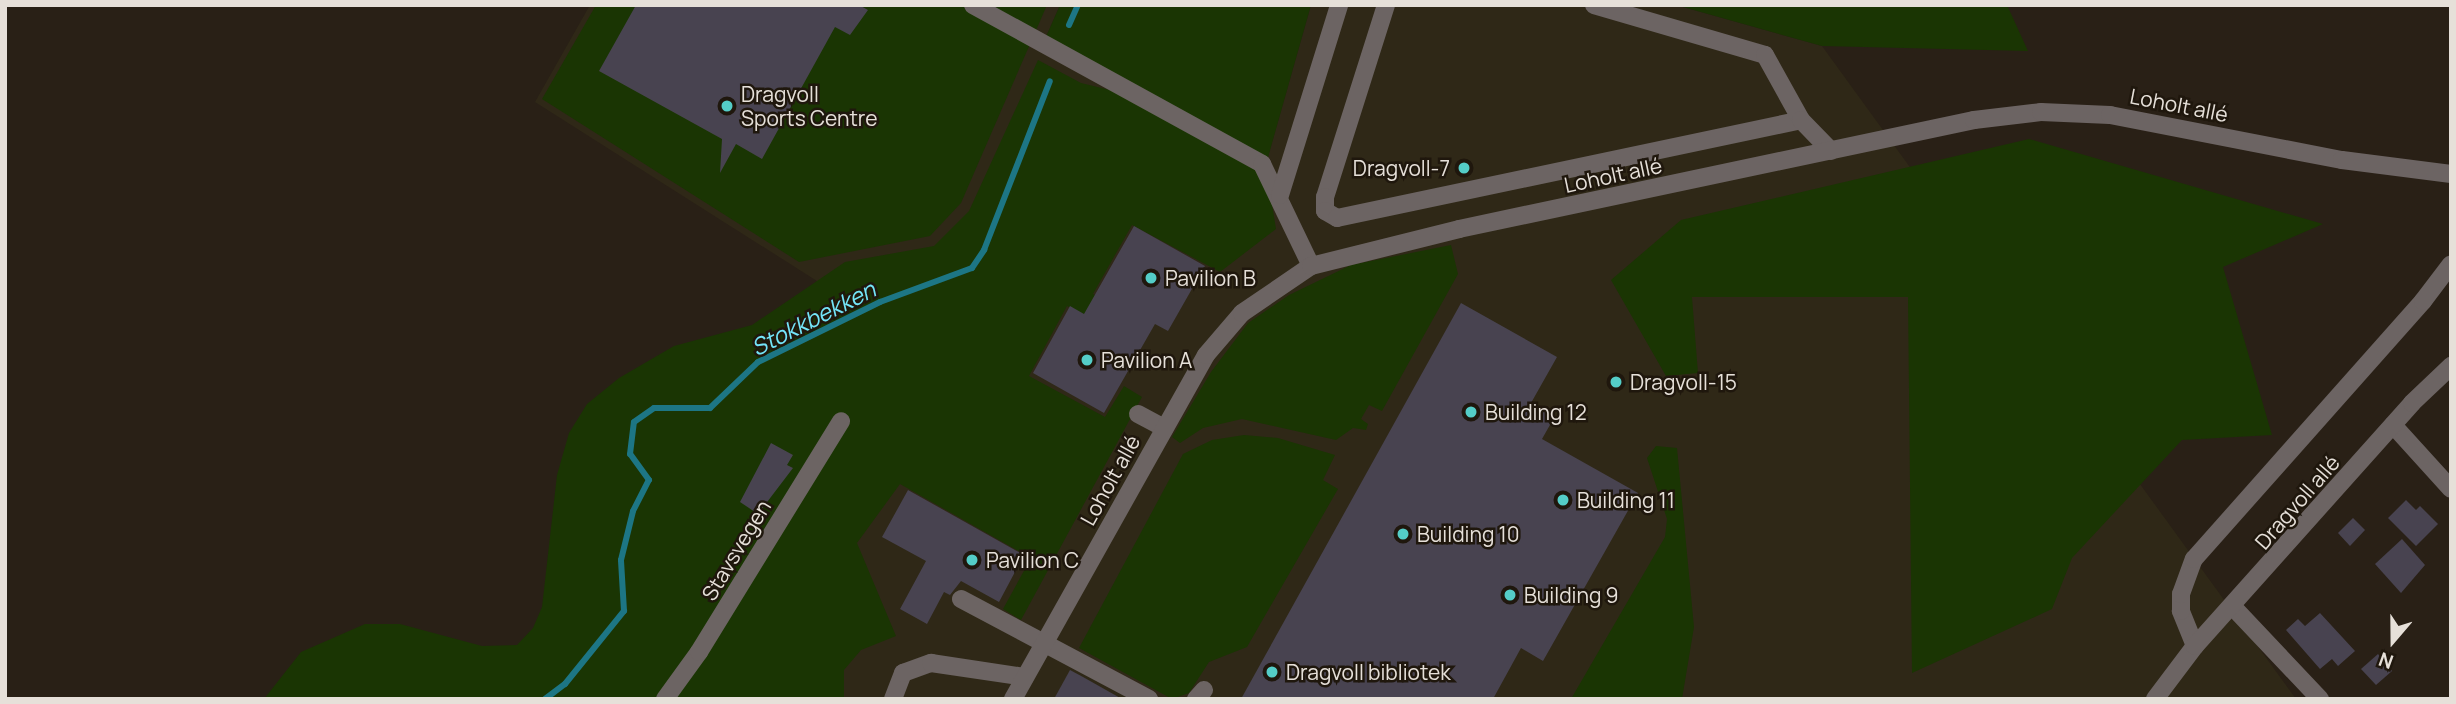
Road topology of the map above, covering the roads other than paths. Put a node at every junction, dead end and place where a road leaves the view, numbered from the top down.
1 (973, 5) edge
2 (1339, 5) edge
3 (1386, 5) edge
4 (1594, 5) edge
5 (1801, 120) junction
6 (1831, 151) junction
7 (2451, 174) edge
8 (1280, 195) junction
9 (2451, 264) edge
10 (1311, 265) junction
11 (2451, 366) edge
12 (1138, 414) dead end
13 (841, 421) dead end
14 (2393, 425) junction
15 (1164, 428) junction
16 (2451, 489) edge
17 (961, 599) dead end
18 (2234, 608) junction
19 (1046, 644) junction
20 (2195, 646) junction
21 (1025, 677) junction
22 (665, 699) edge
23 (893, 699) edge
24 (1013, 699) edge
25 (1149, 699) edge
26 (2155, 699) edge
27 (2320, 699) edge

1 - 8 street
2 - 8 street
3 - 5 street
4 - 5 street
5 - 6 street
6 - 7 street, Loholt allé
6 - 10 street, Loholt allé
8 - 10 street
9 - 20 street
10 - 15 street, Loholt allé
11 - 14 street, Dragvoll allé
12 - 15 street
13 - 22 street, Stavsvegen
14 - 16 street
14 - 18 street, Dragvoll allé
15 - 19 street, Loholt allé
17 - 19 street
18 - 20 street, Dragvoll allé
18 - 27 street
19 - 21 street, Loholt allé
19 - 25 street
20 - 26 street, Dragvoll allé
21 - 23 street
21 - 24 street, Loholt allé

